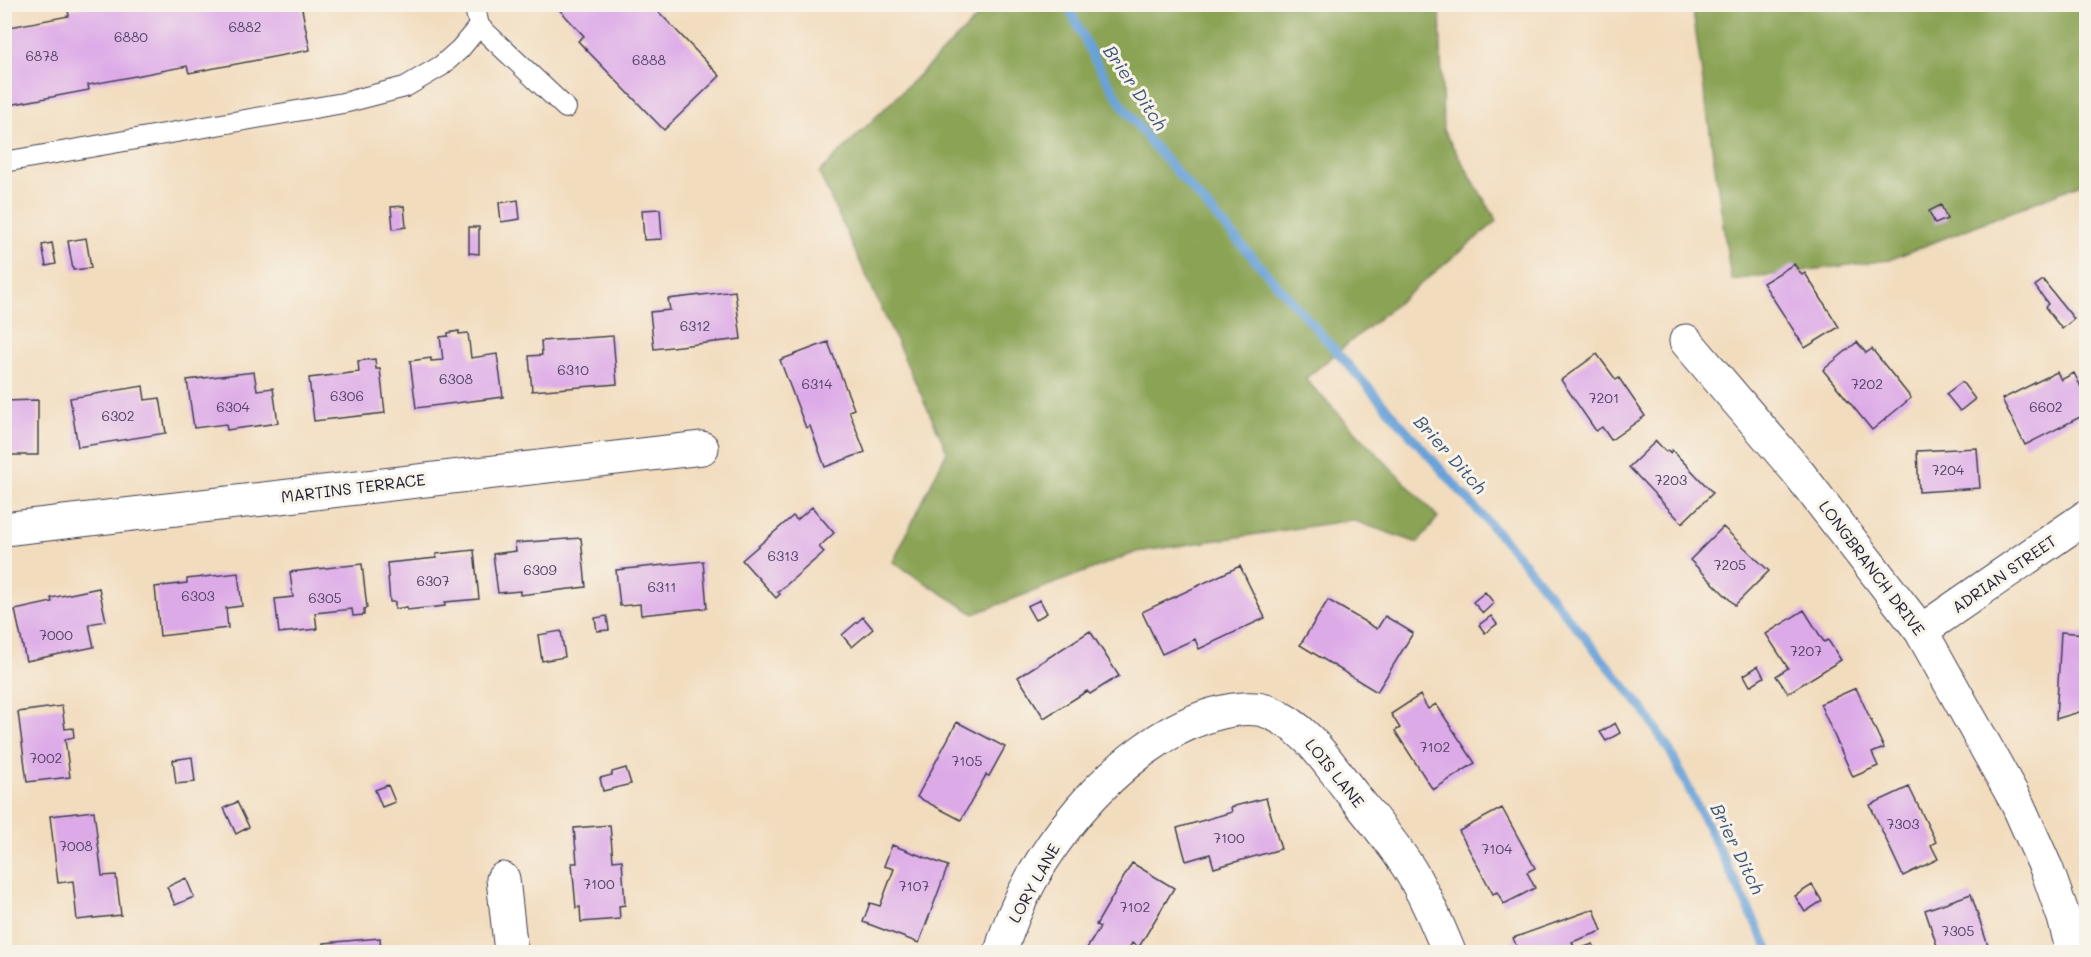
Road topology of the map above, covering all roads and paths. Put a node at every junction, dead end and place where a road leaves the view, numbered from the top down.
1 (472, 4) edge
2 (479, 26) junction
3 (566, 108) dead end
4 (4, 162) edge
5 (1686, 341) dead end
6 (702, 448) dead end
7 (2086, 517) edge
8 (4, 529) edge
9 (1922, 631) junction
10 (1075, 817) joint
11 (503, 879) dead end
12 (510, 952) edge
13 (1000, 952) edge
14 (1449, 952) edge
15 (2073, 952) edge

1 - 2 lane
2 - 3 lane
2 - 4 lane
5 - 9 street, LONGBRANCH DRIVE
6 - 8 street, MARTINS TERRACE
7 - 9 street, ADRIAN STREET
9 - 15 street, LONGBRANCH DRIVE
10 - 13 street, LORY LANE
10 - 14 street, LOIS LANE
11 - 12 street

